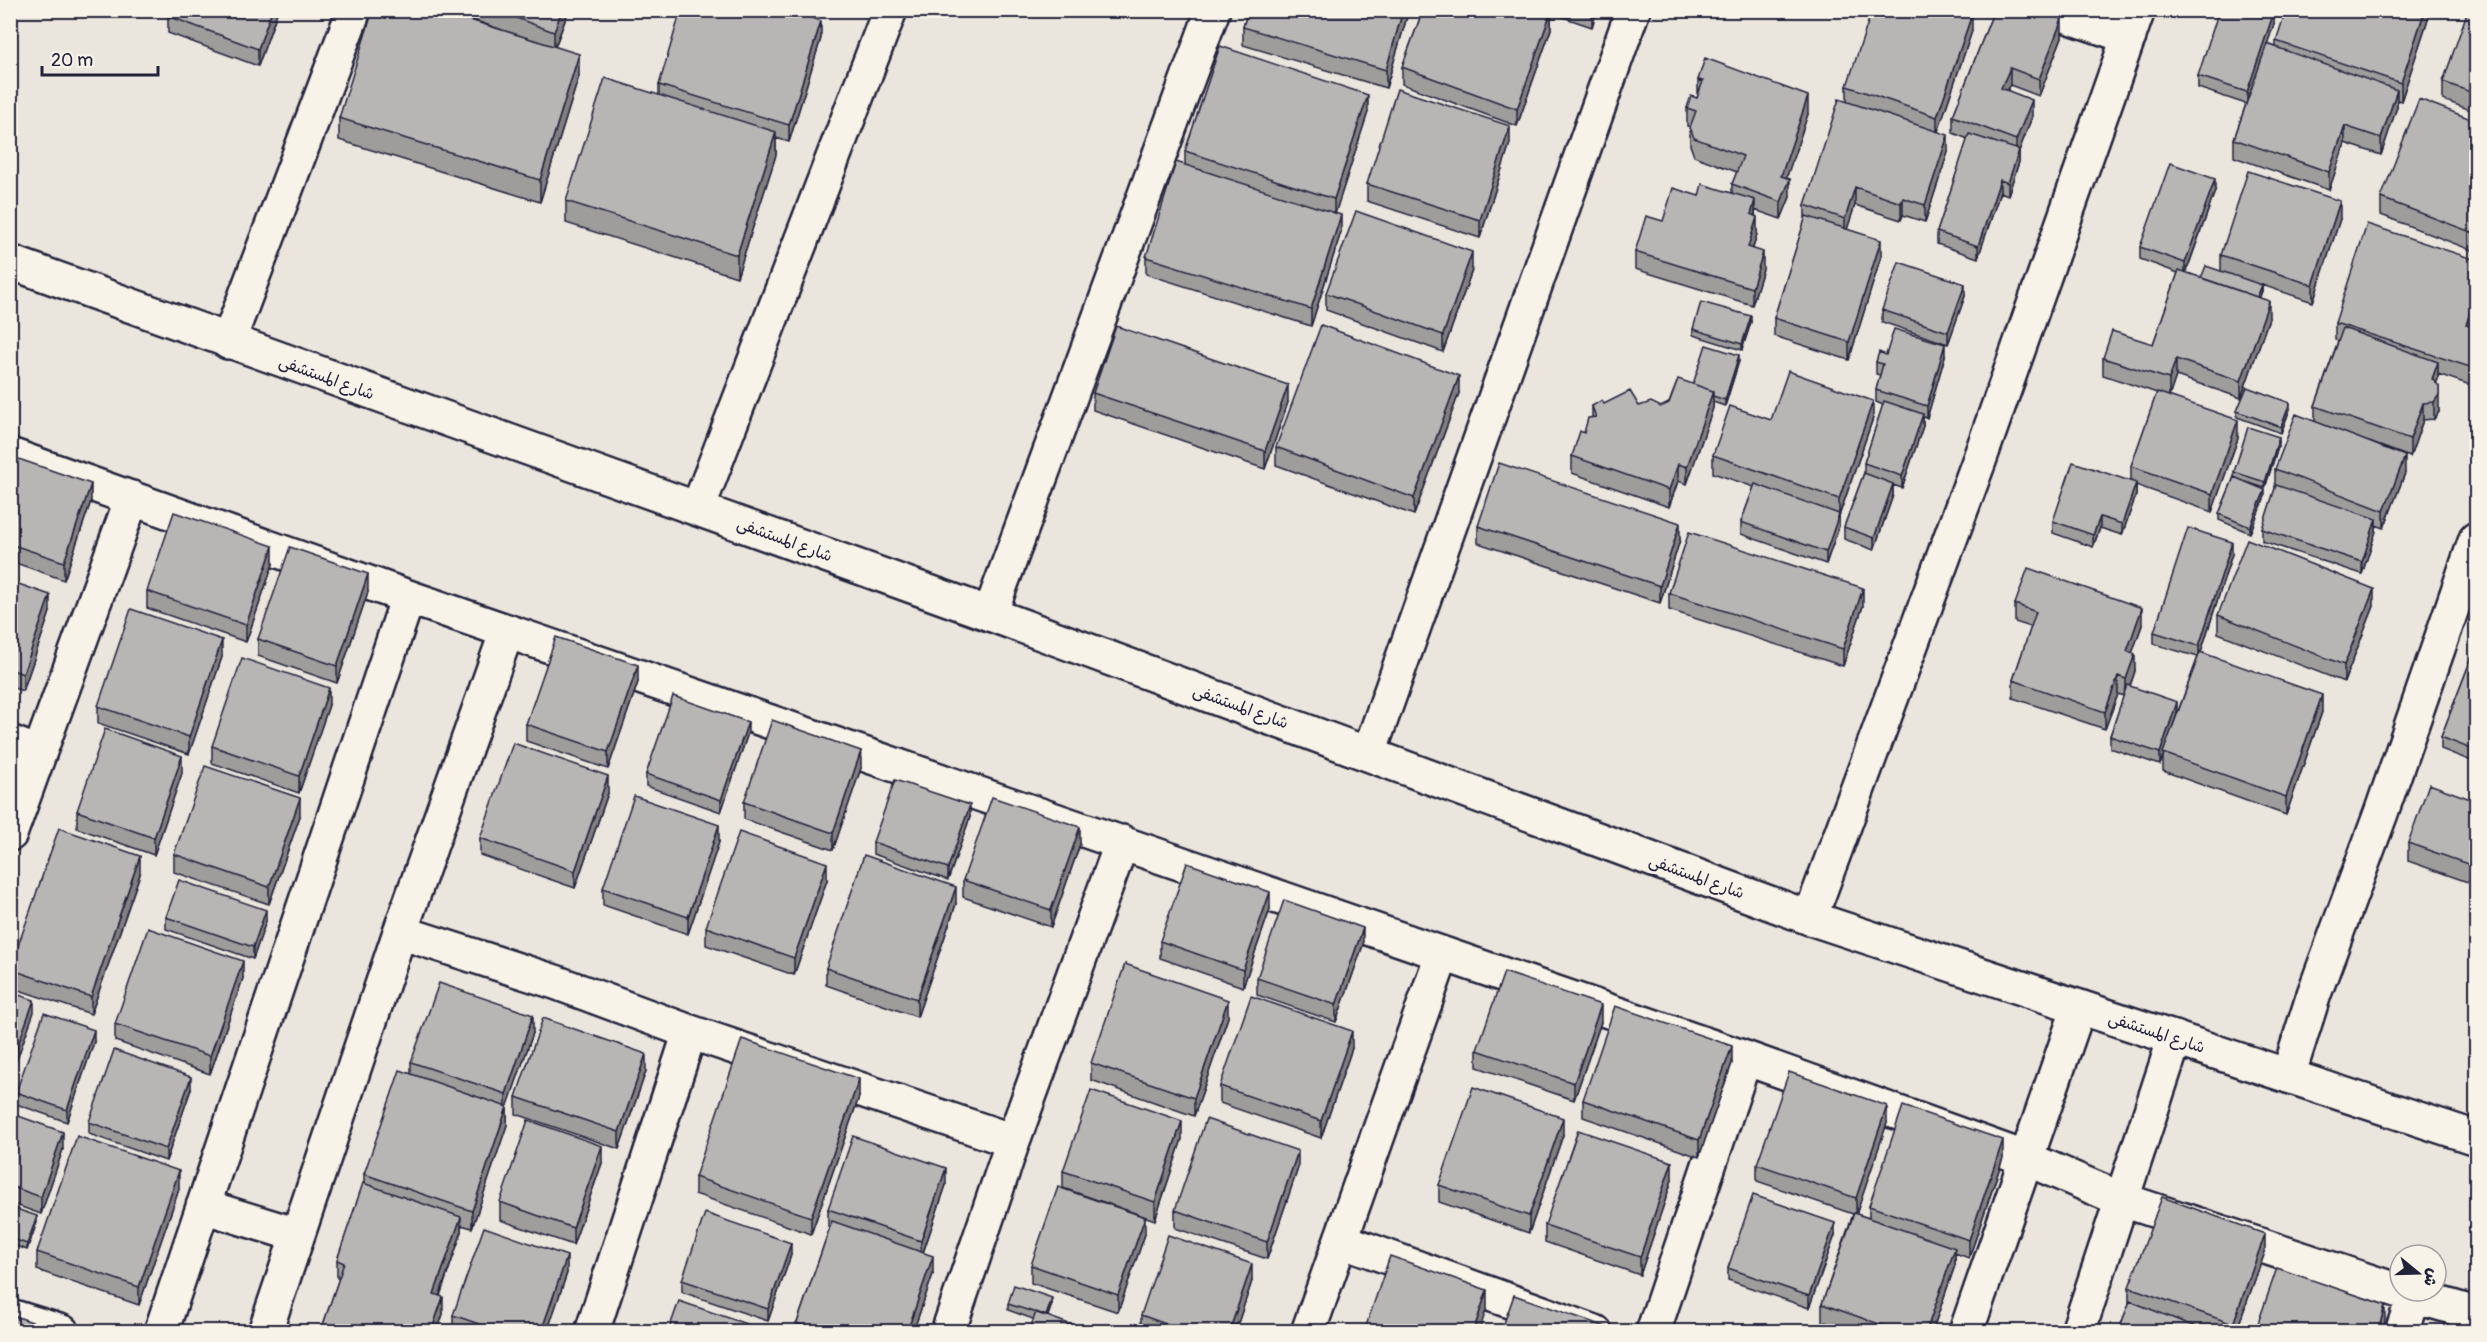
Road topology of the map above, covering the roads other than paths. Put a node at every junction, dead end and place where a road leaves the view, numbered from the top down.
1 (354, 10) edge
2 (890, 10) edge
3 (1213, 10) edge
4 (1633, 10) edge
5 (2050, 10) edge
6 (2133, 24) edge
7 (10, 262) edge
8 (228, 342) junction
9 (10, 455) edge
10 (132, 498) junction
11 (698, 508) junction
12 (2476, 539) edge
13 (408, 597) junction
14 (990, 614) junction
15 (507, 631) junction
16 (24, 748) edge
17 (1369, 753) junction
18 (10, 834) edge
19 (1122, 842) junction
20 (1810, 918) junction
21 (400, 932) junction
22 (1442, 955) junction
23 (2079, 1007) junction
24 (690, 1032) junction
25 (2175, 1038) junction
26 (1745, 1058) junction
27 (2288, 1076) junction
28 (2476, 1138) edge
29 (1013, 1142) junction
30 (2027, 1159) junction
31 (2123, 1200) junction
32 (203, 1206) junction
33 (297, 1235) junction
34 (1341, 1240) junction
35 (2388, 1287) edge
36 (2412, 1303) edge
37 (2438, 1303) edge
38 (2476, 1314) edge
39 (10, 1316) edge
40 (62, 1332) edge
41 (161, 1332) edge
42 (265, 1332) edge
43 (592, 1332) edge
44 (948, 1332) edge
45 (1308, 1332) edge
46 (1595, 1332) edge
47 (1653, 1332) edge
48 (1966, 1332) edge
49 (2078, 1332) edge
50 (2402, 1332) edge

1 - 8 main road
2 - 11 main road
3 - 14 main road
4 - 17 main road
5 - 6 main road
6 - 20 main road
7 - 8 main road, شارع المستشفى
8 - 11 main road, شارع المستشفى
9 - 10 main road
10 - 13 main road
10 - 16 main road
11 - 14 main road, شارع المستشفى
12 - 27 main road
13 - 15 main road
13 - 32 main road
14 - 17 main road, شارع المستشفى
15 - 19 main road
15 - 21 main road
16 - 18 main road
17 - 20 main road, شارع المستشفى
19 - 22 main road
19 - 29 main road
20 - 23 main road, شارع المستشفى
21 - 24 main road
21 - 33 main road
22 - 26 main road
22 - 34 main road
23 - 25 main road, شارع المستشفى
23 - 30 main road
24 - 29 main road
24 - 43 main road
25 - 27 main road, شارع المستشفى
25 - 31 main road
26 - 30 main road
26 - 47 main road
27 - 28 main road, شارع المستشفى
29 - 44 main road
30 - 31 main road
30 - 48 main road
31 - 35 main road
31 - 49 main road
32 - 33 main road
32 - 41 main road
33 - 42 main road
34 - 45 main road
34 - 46 main road
36 - 50 main road
37 - 38 main road
39 - 40 main road

